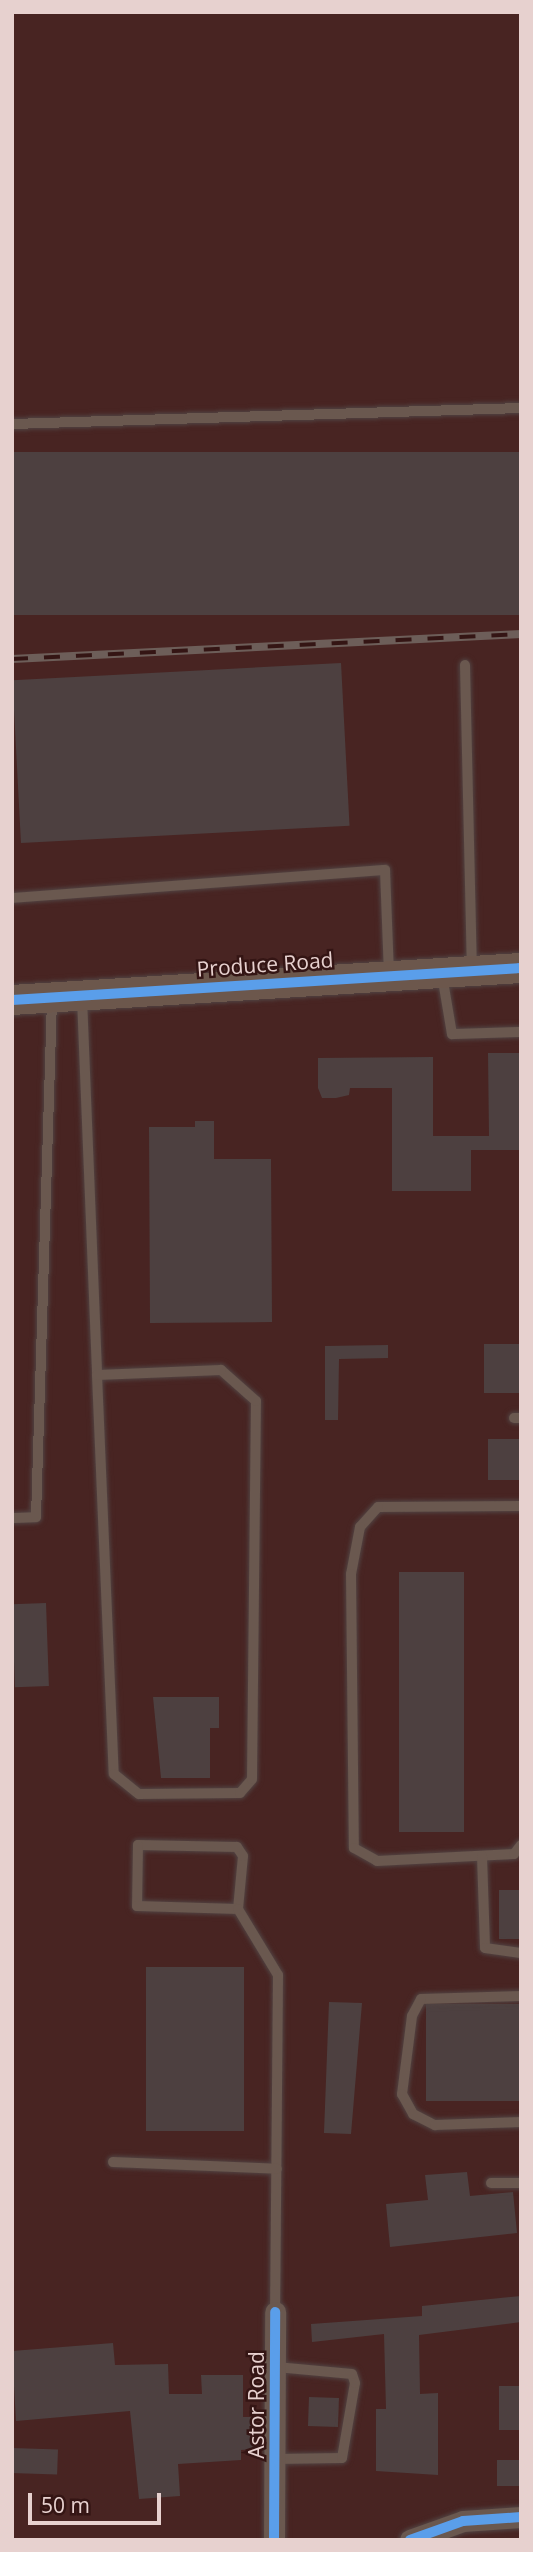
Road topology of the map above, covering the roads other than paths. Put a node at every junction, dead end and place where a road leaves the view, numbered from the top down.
1 (521, 408) edge
2 (12, 424) edge
3 (465, 665) dead end
4 (12, 898) edge
5 (521, 968) edge
6 (472, 971) junction
7 (441, 973) junction
8 (389, 976) junction
9 (82, 995) junction
10 (52, 997) junction
11 (12, 1000) edge
12 (521, 1032) edge
13 (97, 1375) junction
14 (521, 1506) edge
15 (12, 1518) edge
16 (521, 1845) edge
17 (482, 1856) junction
18 (238, 1909) junction
19 (521, 1953) edge
20 (521, 1996) edge
21 (521, 2122) edge
22 (113, 2162) dead end
23 (277, 2169) junction
24 (491, 2183) dead end
25 (521, 2183) edge
26 (275, 2312) joint
27 (276, 2367) junction
28 (275, 2459) junction
29 (521, 2516) edge
30 (274, 2540) edge
31 (410, 2540) edge

1 - 2 lane
3 - 6 lane
4 - 8 lane
5 - 6 street, Produce Road
6 - 7 street, Produce Road
7 - 8 street, Produce Road
7 - 12 lane
8 - 9 street, Produce Road
9 - 10 street, Produce Road
9 - 13 lane
10 - 11 street, Produce Road
10 - 15 lane
13 - 13 lane
14 - 17 lane
16 - 17 lane
17 - 19 lane
18 - 18 lane
18 - 23 lane
20 - 21 lane
22 - 23 lane
23 - 26 lane
24 - 25 lane
26 - 27 street, Astor Road
27 - 28 street, Astor Road
27 - 28 lane
28 - 30 street, Astor Road
29 - 31 street

